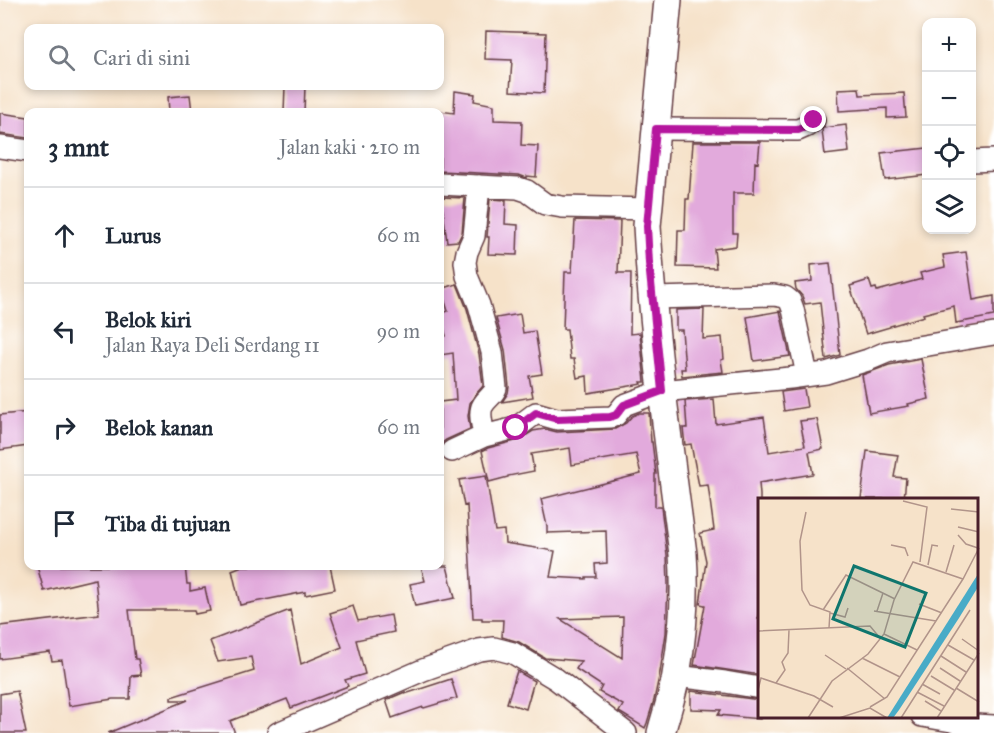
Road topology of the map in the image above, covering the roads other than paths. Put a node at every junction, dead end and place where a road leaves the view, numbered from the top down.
1 (668, 0) edge
2 (814, 120) dead end
3 (656, 129) junction
4 (0, 147) edge
5 (24, 150) edge
6 (994, 160) edge
7 (976, 161) edge
8 (444, 184) edge
9 (479, 186) junction
10 (649, 209) junction
11 (653, 298) junction
12 (994, 334) edge
13 (807, 375) junction
14 (662, 391) junction
15 (484, 436) junction
16 (452, 451) dead end
17 (676, 676) junction
18 (758, 688) edge
19 (926, 718) edge
20 (994, 726) edge
21 (962, 728) edge
22 (279, 733) edge
23 (626, 733) edge
24 (661, 733) edge

1 - 3 street
2 - 3 street
3 - 10 street
4 - 5 street
6 - 7 street
8 - 9 street
9 - 10 street
9 - 15 street
10 - 11 street
11 - 13 street
11 - 14 street
12 - 13 street
13 - 14 street
14 - 15 street
14 - 17 street
15 - 16 street
17 - 18 street
17 - 24 street
19 - 21 street
20 - 21 street
22 - 23 street

